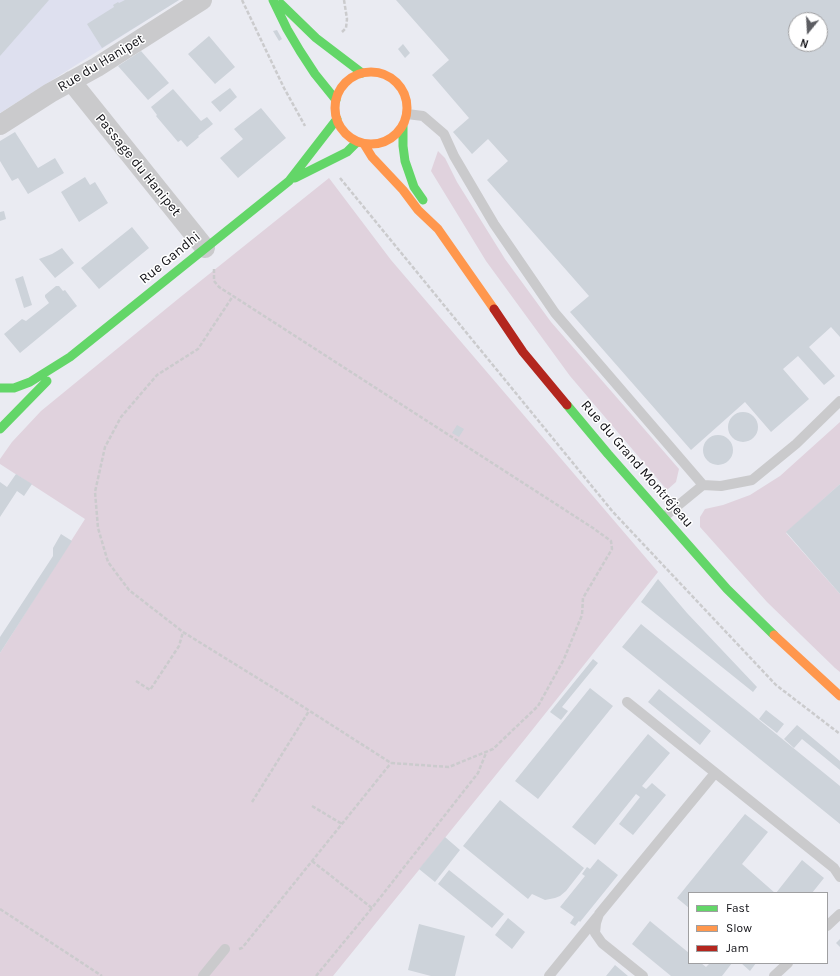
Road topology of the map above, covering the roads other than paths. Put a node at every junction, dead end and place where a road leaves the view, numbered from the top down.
1 (202, 0) edge
2 (273, 0) edge
3 (277, 0) edge
4 (362, 73) junction
5 (71, 81) junction
6 (336, 100) junction
7 (408, 114) junction
8 (337, 119) junction
9 (0, 125) edge
10 (403, 126) junction
11 (361, 143) junction
12 (289, 181) junction
13 (438, 230) junction
14 (205, 248) junction
15 (70, 357) junction
16 (0, 388) edge
17 (840, 401) edge
18 (0, 429) edge
19 (703, 485) junction
20 (664, 517) junction
21 (840, 696) edge
22 (627, 702) dead end
23 (714, 773) junction
24 (840, 876) edge
25 (599, 914) junction
26 (840, 914) edge
27 (828, 925) edge
28 (225, 949) road end
29 (787, 964) edge
30 (203, 976) edge
31 (549, 976) edge
32 (642, 976) edge
33 (774, 976) edge

1 - 5 street, Rue du Hanipet
2 - 6 street
3 - 4 street
4 - 6 street
4 - 7 street
5 - 9 street, Rue du Hanipet
5 - 14 street, Passage du Hanipet
6 - 8 street, Rue du Grand Montréjeau
7 - 10 street, Rue du Grand Montréjeau
7 - 19 lane
8 - 11 street, Rue du Grand Montréjeau
8 - 12 street, Rue Gandhi
10 - 11 street, Rue du Grand Montréjeau
10 - 13 street, Rue du Grand Montréjeau
11 - 12 street, Rue Gandhi
11 - 13 street, Rue du Grand Montréjeau
12 - 14 street, Rue Gandhi
13 - 20 street, Rue du Grand Montréjeau
14 - 15 street, Rue Gandhi
15 - 16 street, Rue Gandhi
15 - 18 street, Rue Gandhi
17 - 19 lane
19 - 20 lane
20 - 21 street, Rue du Grand Montréjeau
22 - 23 lane
23 - 24 lane
23 - 25 lane
25 - 31 lane
25 - 32 lane
26 - 27 lane
28 - 30 lane
29 - 33 lane

